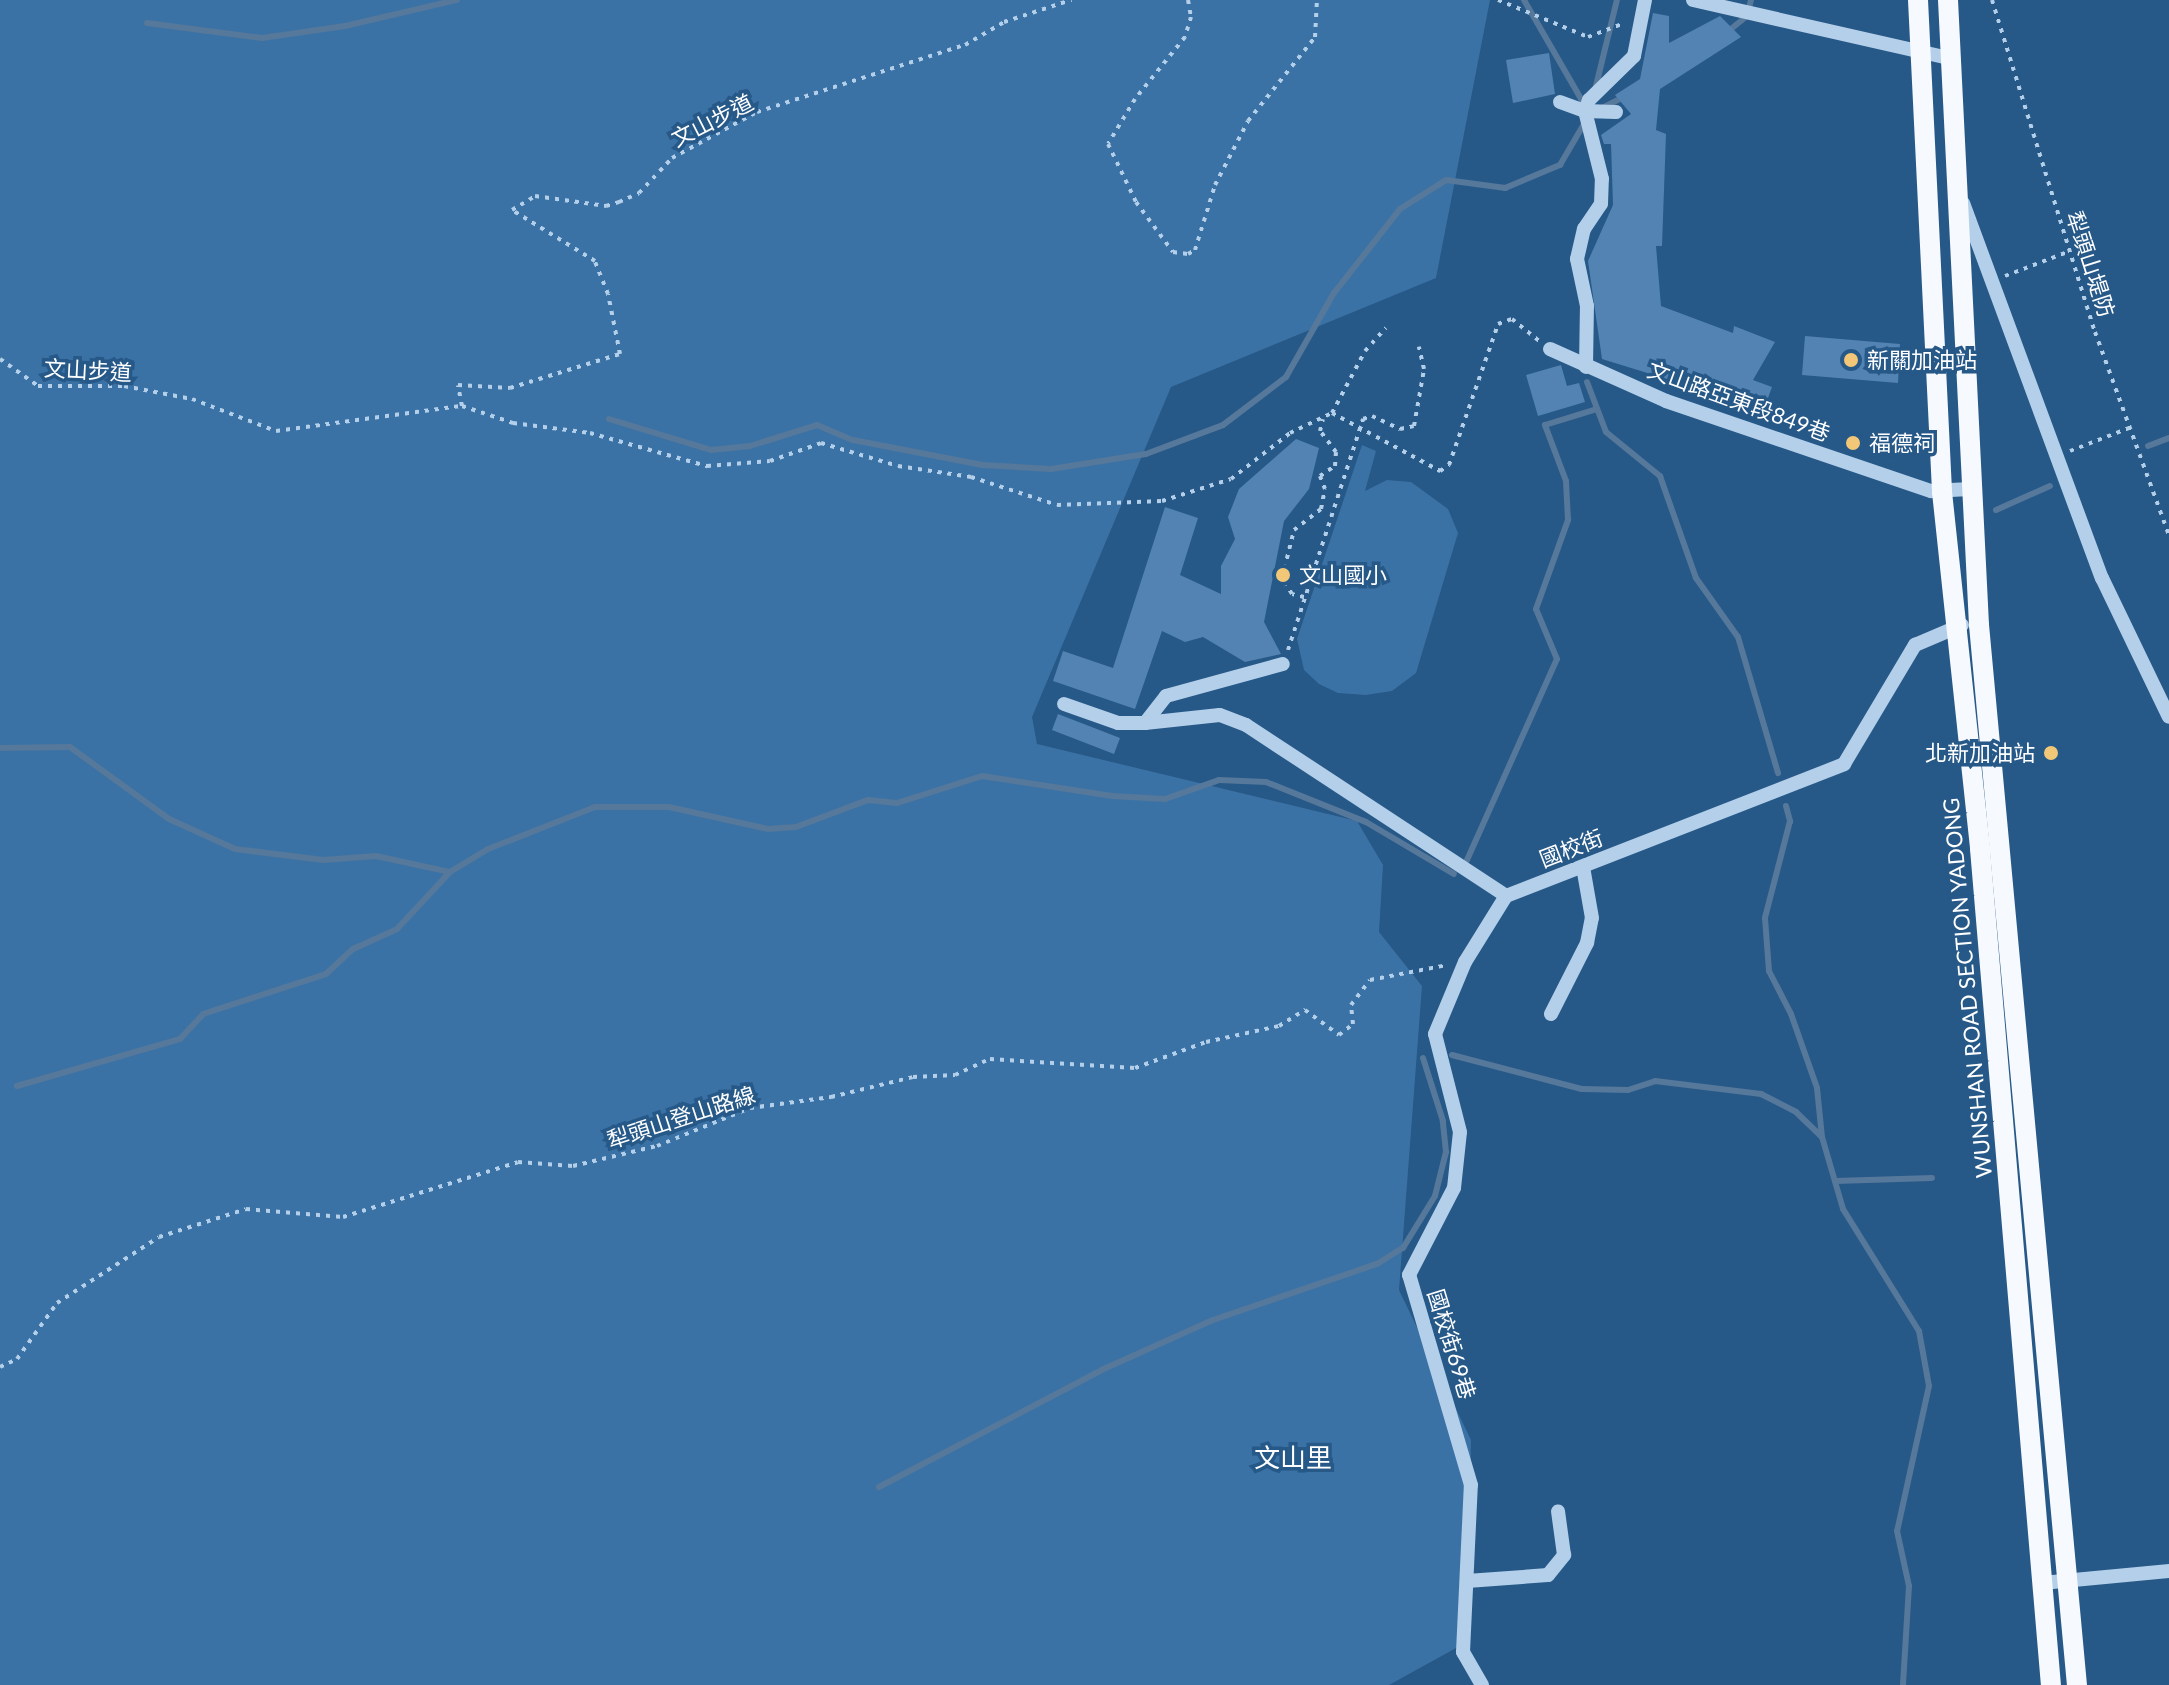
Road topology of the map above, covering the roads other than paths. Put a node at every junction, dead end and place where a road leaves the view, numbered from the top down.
1 (1645, 0) edge
2 (1693, 0) edge
3 (1918, 0) edge
4 (1948, 0) edge
5 (1920, 56) junction
6 (1948, 58) junction
7 (1560, 102) dead end
8 (1585, 111) junction
9 (1616, 112) dead end
10 (1954, 181) junction
11 (1550, 349) road end
12 (1586, 367) junction
13 (1970, 489) junction
14 (1942, 492) junction
15 (1953, 625) junction
16 (1979, 625) junction
17 (1283, 664) road end
18 (1064, 704) dead end
19 (2169, 717) edge
20 (1145, 723) junction
21 (1993, 738) junction
22 (1966, 742) junction
23 (1978, 827) junction
24 (1999, 827) junction
25 (1583, 867) junction
26 (1506, 896) junction
27 (1551, 1014) dead end
28 (1558, 1511) dead end
29 (2169, 1571) edge
30 (1467, 1581) junction
31 (2066, 1582) junction
32 (2042, 1583) junction
33 (1482, 1685) edge
34 (2051, 1685) edge
35 (2077, 1685) edge

1 - 8 street
2 - 5 street
3 - 5 main road, WUNSHAN ROAD SECTION YADONG
4 - 6 main road, WUNSHAN ROAD SECTION YADONG
5 - 6 street
5 - 14 main road, WUNSHAN ROAD SECTION YADONG
6 - 10 main road, WUNSHAN ROAD SECTION YADONG
7 - 8 street
8 - 9 street
8 - 12 street
10 - 13 main road, WUNSHAN ROAD SECTION YADONG
10 - 19 street
11 - 12 street, 文山路亞東段849巷
12 - 14 street, 文山路亞東段849巷
13 - 14 street, 文山路亞東段849巷
13 - 16 main road, WUNSHAN ROAD SECTION YADONG
14 - 15 main road, WUNSHAN ROAD SECTION YADONG
15 - 16 street, 國校街
15 - 22 main road, WUNSHAN ROAD SECTION YADONG
15 - 25 street, 國校街
16 - 21 main road, WUNSHAN ROAD SECTION YADONG
17 - 20 street
18 - 20 street
20 - 26 street
21 - 22 street
21 - 24 main road, WUNSHAN ROAD SECTION YADONG
22 - 23 main road, WUNSHAN ROAD SECTION YADONG
23 - 24 street
23 - 32 main road, WUNSHAN ROAD SECTION YADONG
24 - 31 main road, WUNSHAN ROAD SECTION YADONG
25 - 26 street, 國校街
25 - 27 street
26 - 30 street, 國校街69巷
28 - 30 street
29 - 31 street
30 - 33 street, 國校街69巷
31 - 32 street
31 - 35 main road, WUNSHAN ROAD SECTION YADONG
32 - 34 main road, WUNSHAN ROAD SECTION YADONG

